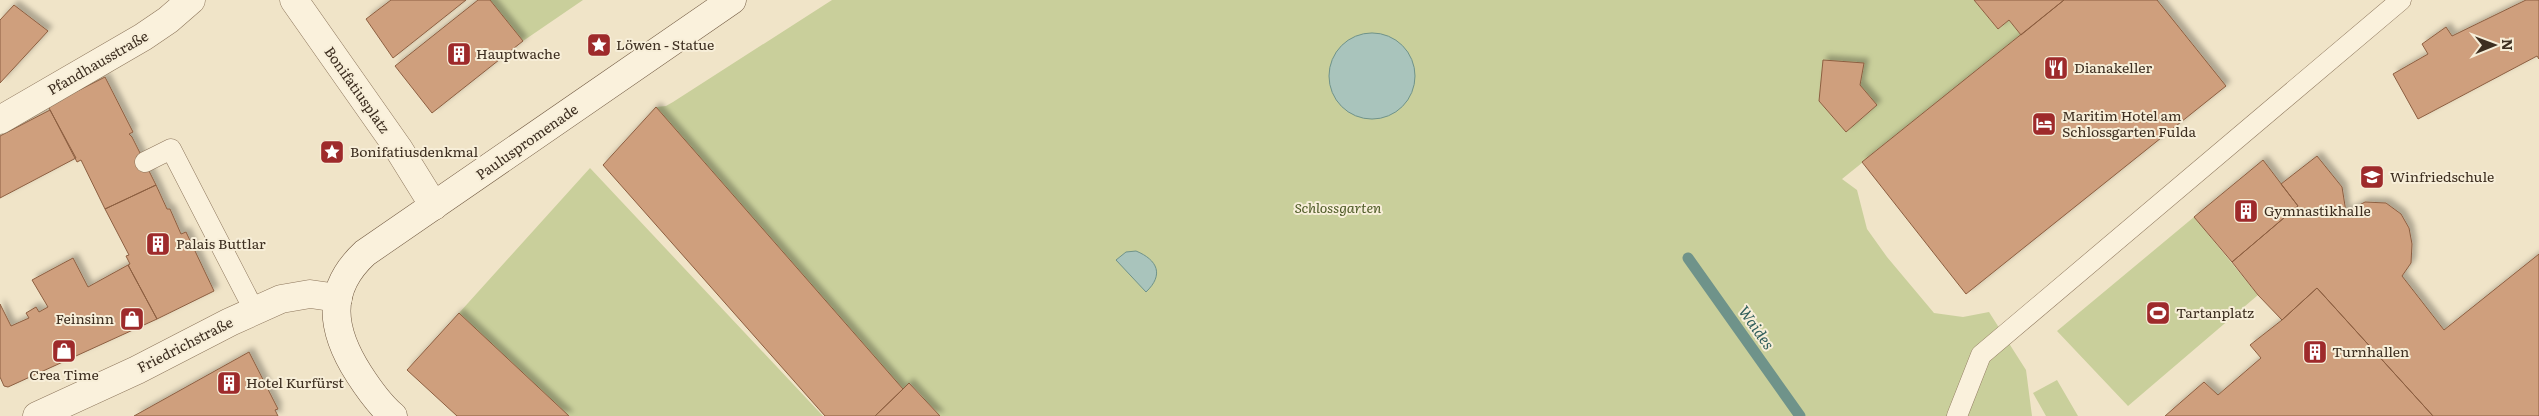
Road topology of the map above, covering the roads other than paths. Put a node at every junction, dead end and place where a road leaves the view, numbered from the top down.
1 (294, 0) edge
2 (732, 0) edge
3 (2401, 0) edge
4 (181, 7) edge
5 (0, 120) edge
6 (144, 162) dead end
7 (434, 206) junction
8 (338, 298) junction
9 (254, 310) junction
10 (37, 416) edge
11 (393, 416) edge
12 (1957, 416) edge

1 - 7 street, Bonifatiusplatz
2 - 7 street, Pauluspromenade
3 - 12 lane
4 - 5 street, Pfandhausstraße
6 - 9 lane
7 - 8 street, Pauluspromenade
8 - 9 street, Friedrichstraße
8 - 11 street, Pauluspromenade
9 - 10 street, Friedrichstraße

